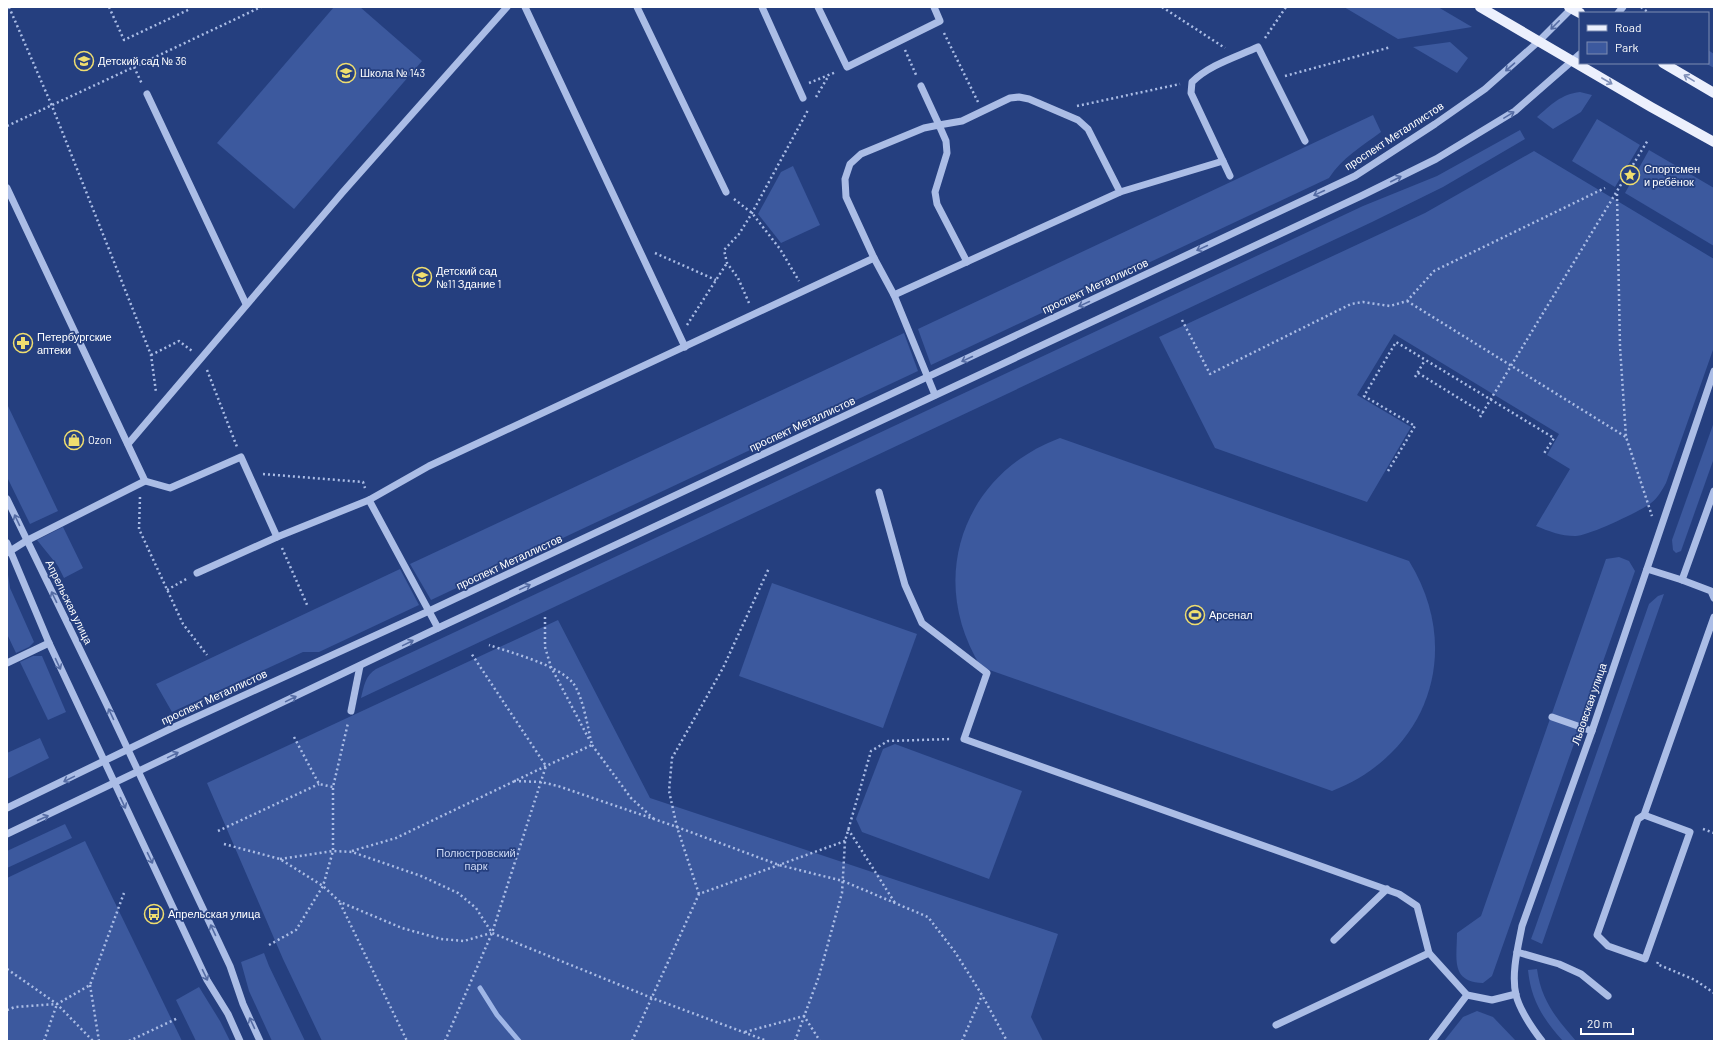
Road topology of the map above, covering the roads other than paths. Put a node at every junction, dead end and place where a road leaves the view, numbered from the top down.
1 (507, 7) edge
2 (525, 7) edge
3 (637, 7) edge
4 (762, 7) edge
5 (818, 7) edge
6 (934, 7) edge
7 (1480, 7) edge
8 (1573, 9) edge
9 (1539, 41) junction
10 (1577, 58) edge
11 (1587, 64) edge
12 (1665, 64) edge
13 (921, 86) road end
14 (1714, 93) edge
15 (147, 94) road end
16 (803, 98) dead end
17 (939, 125) junction
18 (1305, 141) dead end
19 (1714, 142) edge
20 (1223, 162) junction
21 (1230, 176) dead end
22 (7, 188) edge
23 (726, 192) road end
24 (1120, 192) junction
25 (874, 258) junction
26 (967, 262) junction
27 (894, 295) junction
28 (246, 304) junction
29 (685, 347) junction
30 (1714, 371) edge
31 (927, 378) junction
32 (935, 395) junction
33 (128, 444) junction
34 (145, 481) junction
35 (1714, 491) edge
36 (879, 492) dead end
37 (7, 500) edge
38 (369, 500) junction
39 (277, 537) junction
40 (26, 541) junction
41 (7, 543) edge
42 (9, 552) edge
43 (1647, 569) junction
44 (197, 573) road end
45 (1682, 580) junction
46 (1714, 598) edge
47 (430, 611) junction
48 (1714, 617) edge
49 (1712, 627) edge
50 (438, 628) junction
51 (48, 643) junction
52 (7, 663) edge
53 (360, 666) junction
54 (351, 711) road end
55 (1552, 717) dead end
56 (1592, 731) junction
57 (128, 750) junction
58 (104, 761) junction
59 (138, 772) junction
60 (114, 784) junction
61 (7, 808) edge
62 (1644, 815) junction
63 (7, 834) edge
64 (1387, 889) junction
65 (1334, 940) dead end
66 (1517, 952) junction
67 (1429, 953) junction
68 (1516, 994) junction
69 (1467, 995) junction
70 (1608, 996) dead end
71 (1276, 1025) dead end
72 (240, 1041) edge
73 (260, 1041) edge
74 (1432, 1041) edge
75 (1542, 1041) edge

1 - 28 street
2 - 29 street
3 - 23 street
4 - 16 street
5 - 6 street
7 - 9 main road
8 -> 9 street, проспект Металлистов
9 - 10 main road
9 -> 31 street, проспект Металлистов
32 -> 10 street
11 -> 19 main road
14 -> 12 main road
13 - 17 street
15 - 28 street
17 - 24 street
17 - 25 street
17 - 26 street
18 - 20 street
20 - 21 street
20 - 24 street
22 - 33 street
24 - 26 street
25 - 27 street
25 - 29 street
26 - 27 street
27 - 31 street
28 - 33 street
29 - 38 street
30 - 43 street, Львовская улица
31 - 32 street
31 - 47 street, проспект Металлистов
50 -> 32 street
33 - 34 street
34 - 39 street
34 - 40 street
35 - 45 street
36 - 64 street
40 -> 37 street, Апрельская улица
38 - 39 street
38 - 47 street
39 - 44 street
40 - 42 street
57 -> 40 street, Апрельская улица
41 - 42 street
42 - 51 street
43 - 45 street
43 - 56 street, Львовская улица
45 - 46 street
47 - 50 street
47 - 57 street, проспект Металлистов
48 - 49 street
49 - 62 street
53 -> 50 street
51 - 52 street
51 -> 58 street
53 - 54 street
59 -> 53 street
55 - 56 street
56 - 66 street, Львовская улица
57 - 58 street, проспект Металлистов
57 - 59 street, Апрельская улица
58 - 60 street
58 -> 61 street, проспект Металлистов
59 - 60 street
73 -> 59 street, Апрельская улица
63 -> 60 street
60 -> 72 street
62 - 62 street
64 - 65 street
64 - 67 street
66 - 68 street, Львовская улица
66 - 70 street
67 - 69 street
67 - 71 street
68 - 69 street
68 - 75 street, Львовская улица
69 - 74 street

